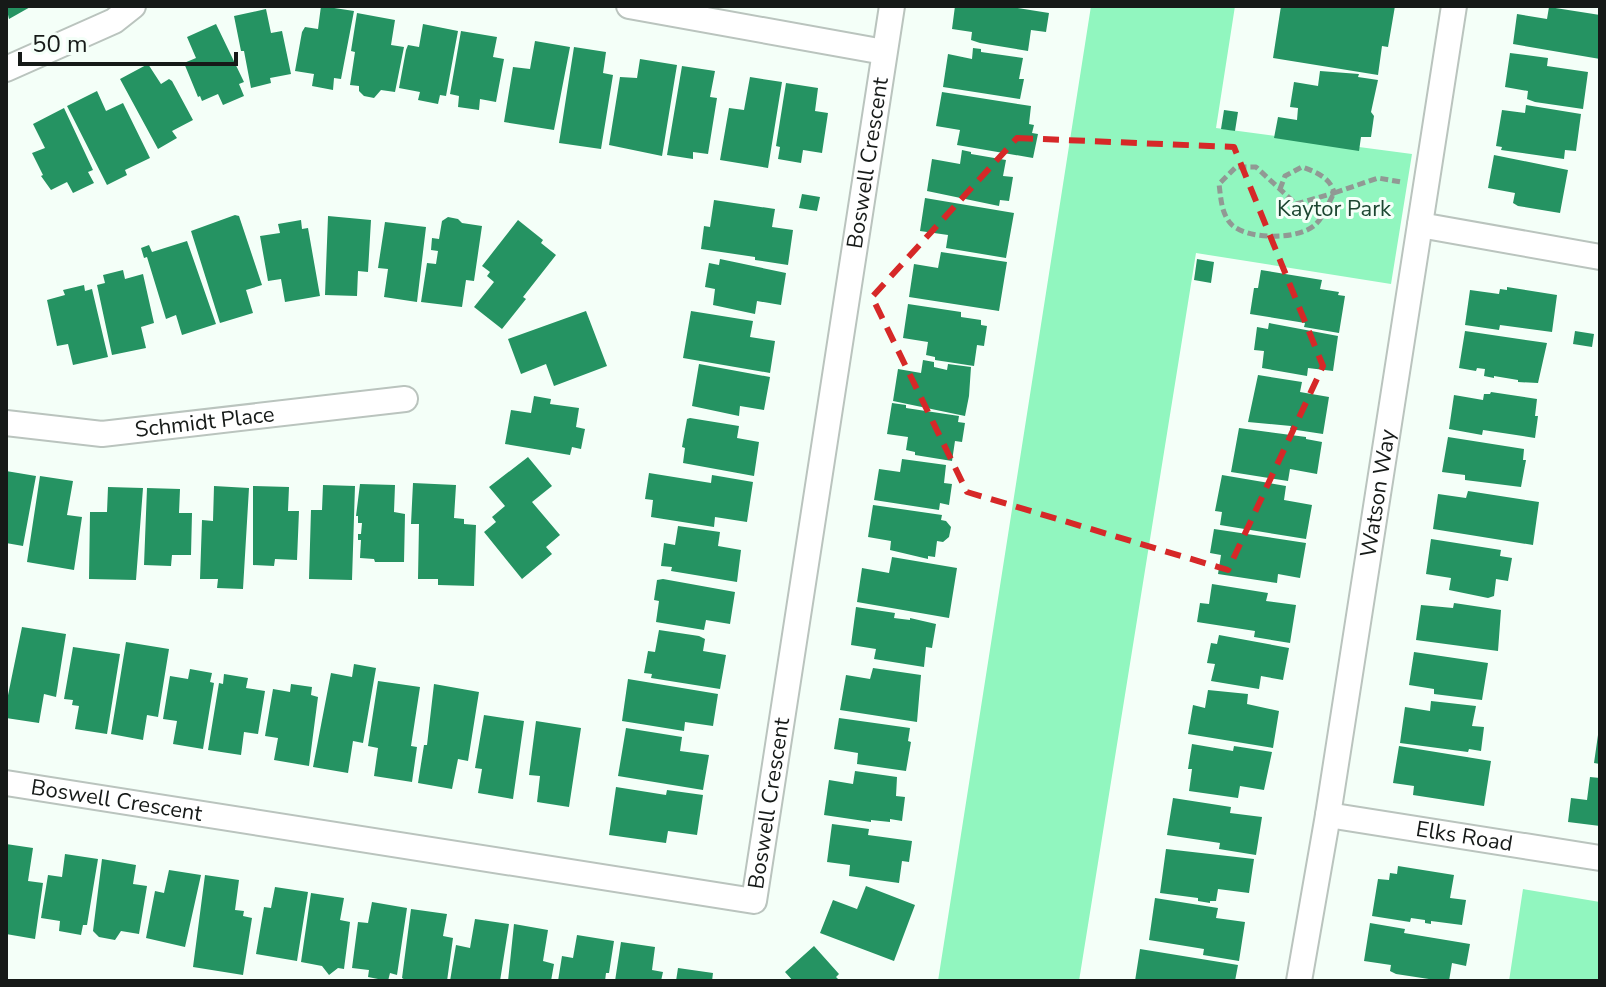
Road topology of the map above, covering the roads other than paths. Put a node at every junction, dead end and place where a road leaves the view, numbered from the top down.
1 (133, 6) edge
2 (629, 6) edge
3 (892, 6) edge
4 (1454, 6) edge
5 (884, 52) junction
6 (6, 69) edge
7 (1420, 225) junction
8 (1600, 257) edge
9 (405, 399) dead end
10 (6, 423) edge
11 (6, 783) edge
12 (1328, 815) junction
13 (1600, 858) edge
14 (1299, 981) edge

1 - 6 street
2 - 5 street
3 - 5 street, Boswell Crescent
4 - 7 street, Watson Way
5 - 11 street, Boswell Crescent
7 - 8 street
7 - 12 street, Watson Way
9 - 10 street, Schmidt Place
12 - 13 street, Elks Road
12 - 14 street, Watson Way

